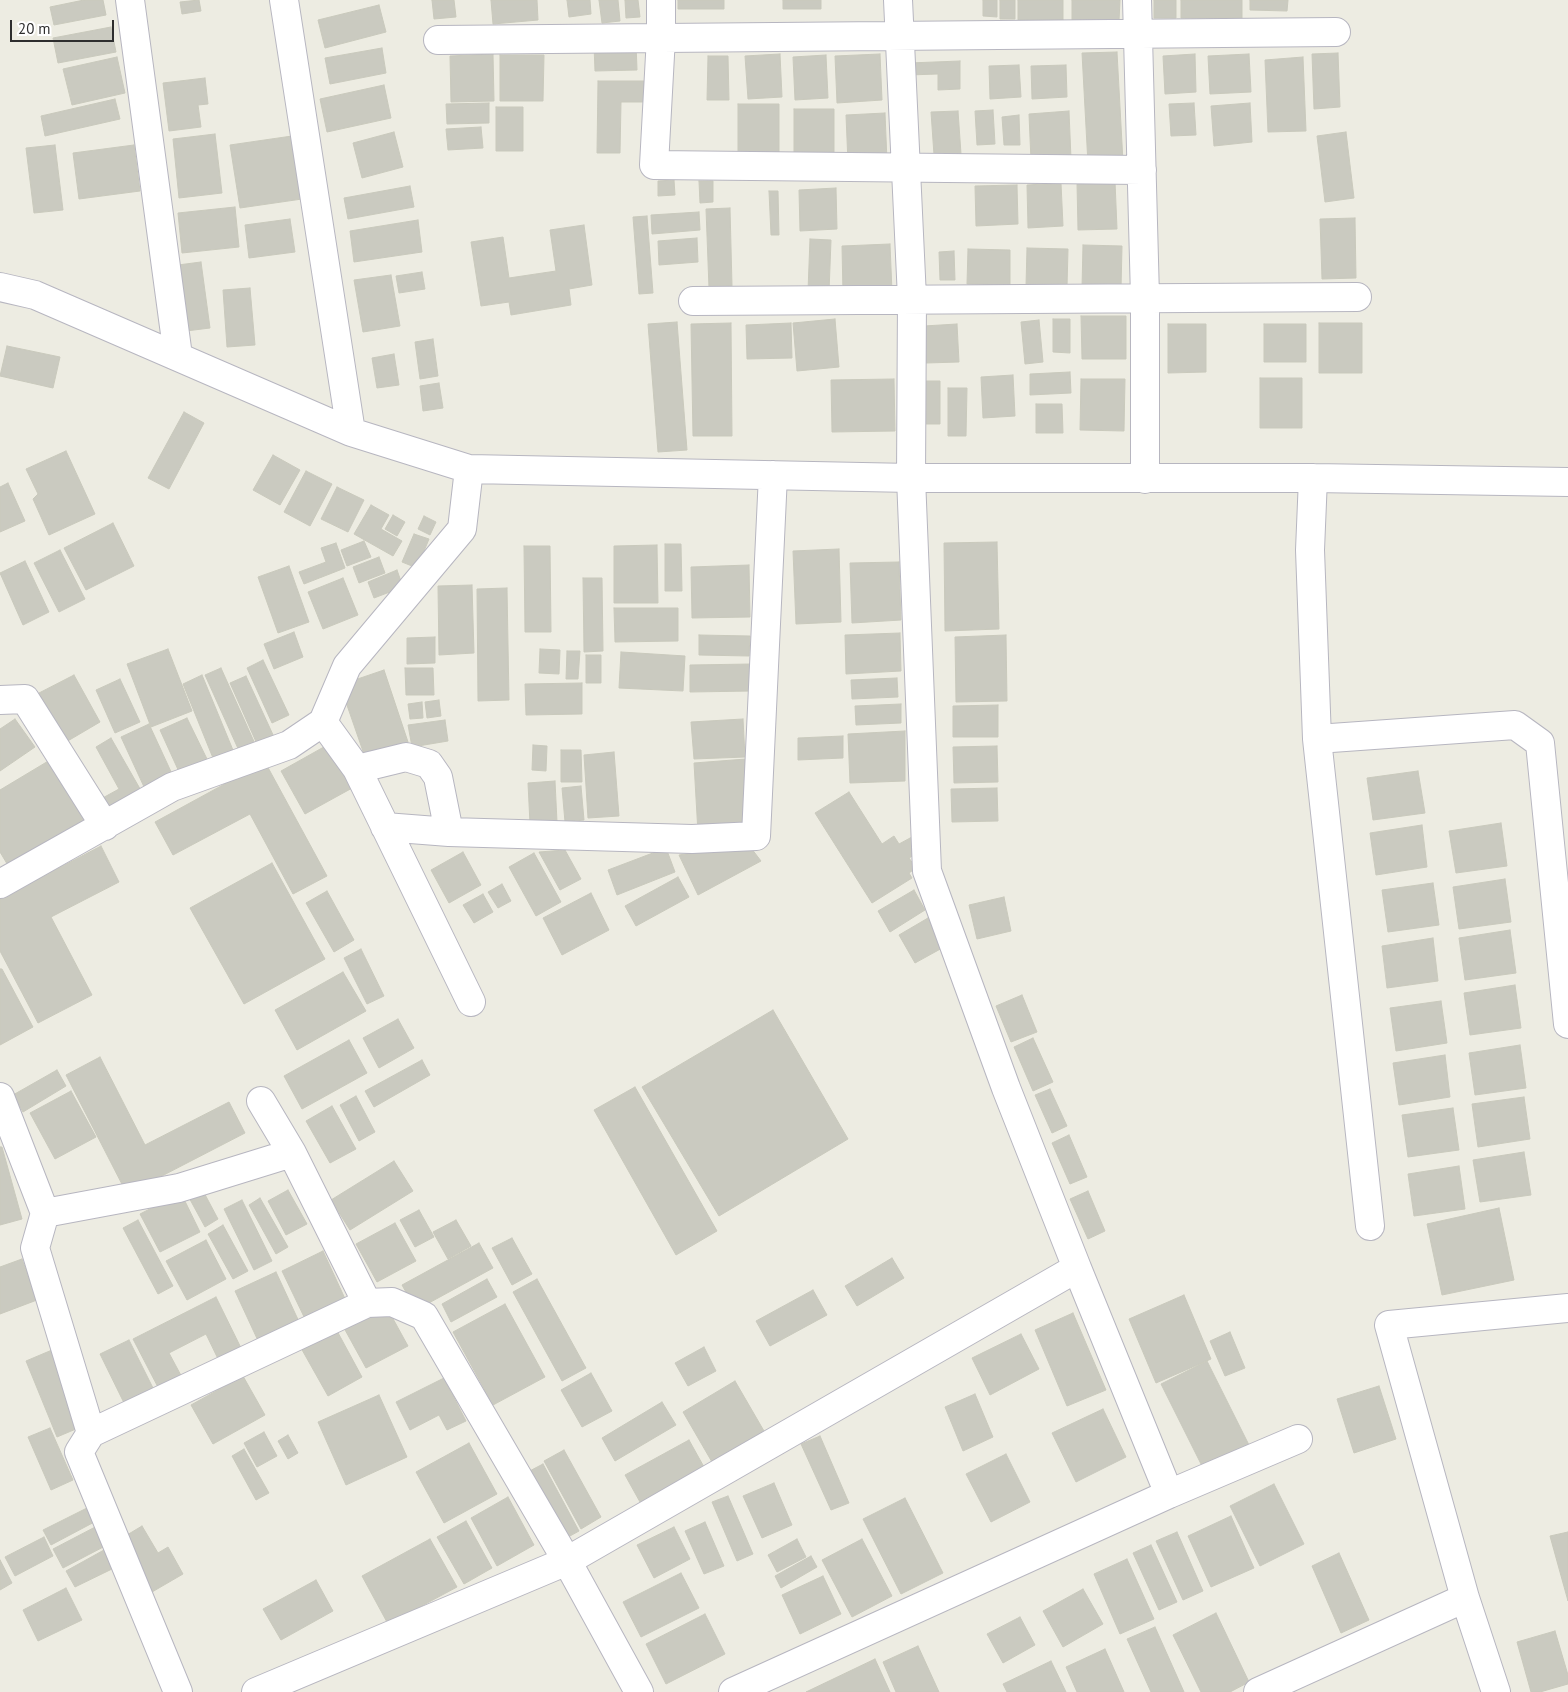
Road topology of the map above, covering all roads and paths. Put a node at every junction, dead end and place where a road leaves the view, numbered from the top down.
1 (130, 0) edge
2 (284, 0) edge
3 (660, 0) edge
4 (898, 0) edge
5 (1138, 0) edge
6 (1336, 32) dead end
7 (1139, 33) junction
8 (900, 35) junction
9 (661, 38) junction
10 (438, 40) dead end
11 (904, 168) junction
12 (1142, 170) junction
13 (0, 287) edge
14 (1145, 297) junction
15 (1357, 297) dead end
16 (912, 298) junction
17 (693, 301) dead end
18 (178, 356) junction
19 (351, 432) junction
20 (469, 469) junction
21 (773, 475) junction
22 (910, 478) junction
23 (1313, 478) junction
24 (1145, 479) junction
25 (1568, 482) edge
26 (0, 700) edge
27 (323, 722) junction
28 (1316, 740) junction
29 (357, 769) junction
30 (105, 826) junction
31 (386, 827) junction
32 (449, 832) junction
33 (0, 884) edge
34 (471, 1002) dead end
35 (1568, 1024) edge
36 (0, 1098) edge
37 (261, 1101) dead end
38 (292, 1153) junction
39 (45, 1213) junction
40 (1370, 1226) dead end
41 (1077, 1268) junction
42 (367, 1303) junction
43 (1568, 1308) edge
44 (91, 1433) junction
45 (1298, 1439) dead end
46 (1169, 1494) junction
47 (566, 1561) junction
48 (1465, 1598) junction
49 (178, 1692) edge
50 (256, 1692) edge
51 (639, 1692) edge
52 (733, 1692) edge
53 (1258, 1692) edge
54 (1496, 1692) edge

1 - 18 street
2 - 19 street
3 - 9 street
4 - 8 street
5 - 7 street
6 - 7 street
7 - 8 street
7 - 12 street
8 - 9 street
8 - 11 street
9 - 10 street
9 - 11 street
11 - 12 street
11 - 16 street
12 - 14 street
13 - 18 street
14 - 15 street
14 - 16 street
14 - 24 street
16 - 17 street
16 - 22 street
18 - 19 street
19 - 20 street
20 - 21 street
20 - 27 street
21 - 22 street
21 - 32 street
22 - 24 street
22 - 41 street
23 - 24 street
23 - 25 street
23 - 28 street
26 - 30 street
27 - 29 street
27 - 30 street
28 - 35 street
28 - 40 street
29 - 31 street
29 - 32 street
30 - 33 street
31 - 32 street
31 - 34 street
36 - 39 street
37 - 38 street
38 - 39 street
38 - 42 street
39 - 44 street
41 - 46 street
41 - 47 street
42 - 44 street
42 - 47 street
43 - 48 street
44 - 49 street
45 - 46 street
46 - 52 street
47 - 50 street
47 - 51 street
48 - 53 street
48 - 54 street

